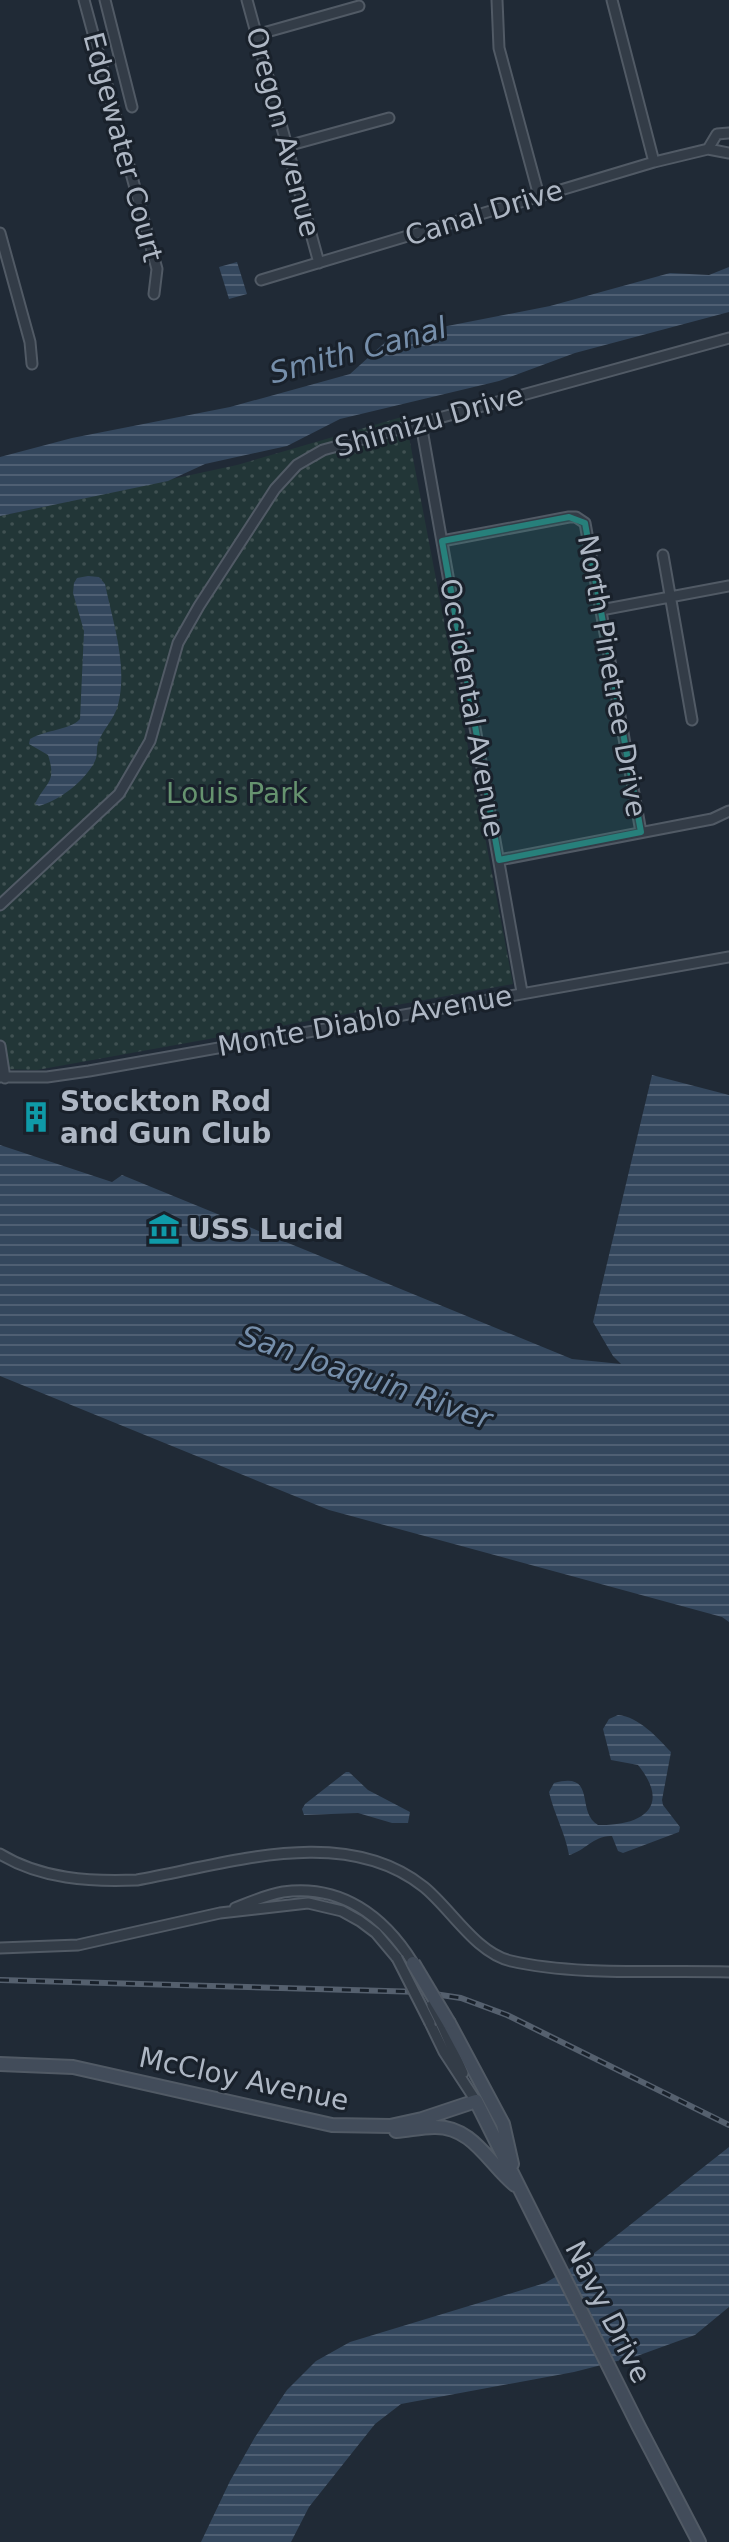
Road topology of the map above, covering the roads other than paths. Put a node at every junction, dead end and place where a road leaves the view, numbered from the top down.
1 (84, 0) edge
2 (105, 0) edge
3 (247, 0) edge
4 (497, 0) edge
5 (612, 0) edge
6 (359, 6) dead end
7 (256, 35) junction
8 (132, 107) dead end
9 (389, 118) dead end
10 (729, 133) edge
11 (287, 146) junction
12 (708, 149) junction
13 (729, 153) edge
14 (654, 162) junction
15 (539, 196) junction
16 (0, 233) edge
17 (319, 263) junction
18 (261, 280) dead end
19 (154, 294) dead end
20 (729, 338) edge
21 (32, 364) dead end
22 (421, 424) junction
23 (442, 541) junction
24 (663, 555) dead end
25 (729, 586) edge
26 (670, 597) junction
27 (601, 610) junction
28 (692, 720) dead end
29 (729, 811) edge
30 (641, 832) junction
31 (499, 860) junction
32 (0, 905) edge
33 (729, 957) edge
34 (522, 992) junction
35 (0, 1046) edge
36 (2, 1077) edge
37 (0, 1854) edge
38 (220, 1913) junction
39 (0, 1948) edge
40 (412, 1961) joint
41 (729, 1972) edge
42 (440, 2023) junction
43 (0, 2064) edge
44 (476, 2101) junction
45 (290, 2117) junction
46 (517, 2187) junction
47 (699, 2542) edge

1 - 19 street, Edgewater Court
2 - 8 street
3 - 7 street, Oregon Avenue
4 - 15 street
5 - 14 street
6 - 7 street
7 - 11 street, Oregon Avenue
9 - 11 street
10 - 12 street, Canal Drive
11 - 17 street, Oregon Avenue
12 - 13 street, Canal Drive
12 - 14 street, Canal Drive
14 - 15 street, Canal Drive
15 - 17 street, Canal Drive
16 - 21 street
17 - 18 street, Canal Drive
20 - 22 street, Shimizu Drive
22 - 23 street, Occidental Avenue
22 - 32 street, Shimizu Drive
23 - 27 street, North Pinetree Drive
23 - 31 street, Occidental Avenue
24 - 26 street
25 - 26 street
26 - 27 street
26 - 28 street
27 - 30 street, North Pinetree Drive
29 - 30 street
30 - 31 street
31 - 34 street, Occidental Avenue
33 - 34 street, Monte Diablo Avenue
34 - 36 street, Monte Diablo Avenue
35 - 36 street
37 - 41 street
38 - 39 street
38 - 40 street
38 - 42 street, bridge
40 - 42 street, bridge
42 - 44 street
42 - 46 street
43 - 45 street, McCloy Avenue
44 - 45 street, McCloy Avenue
44 - 46 street, Navy Drive
45 - 46 street
46 - 47 street, Navy Drive

